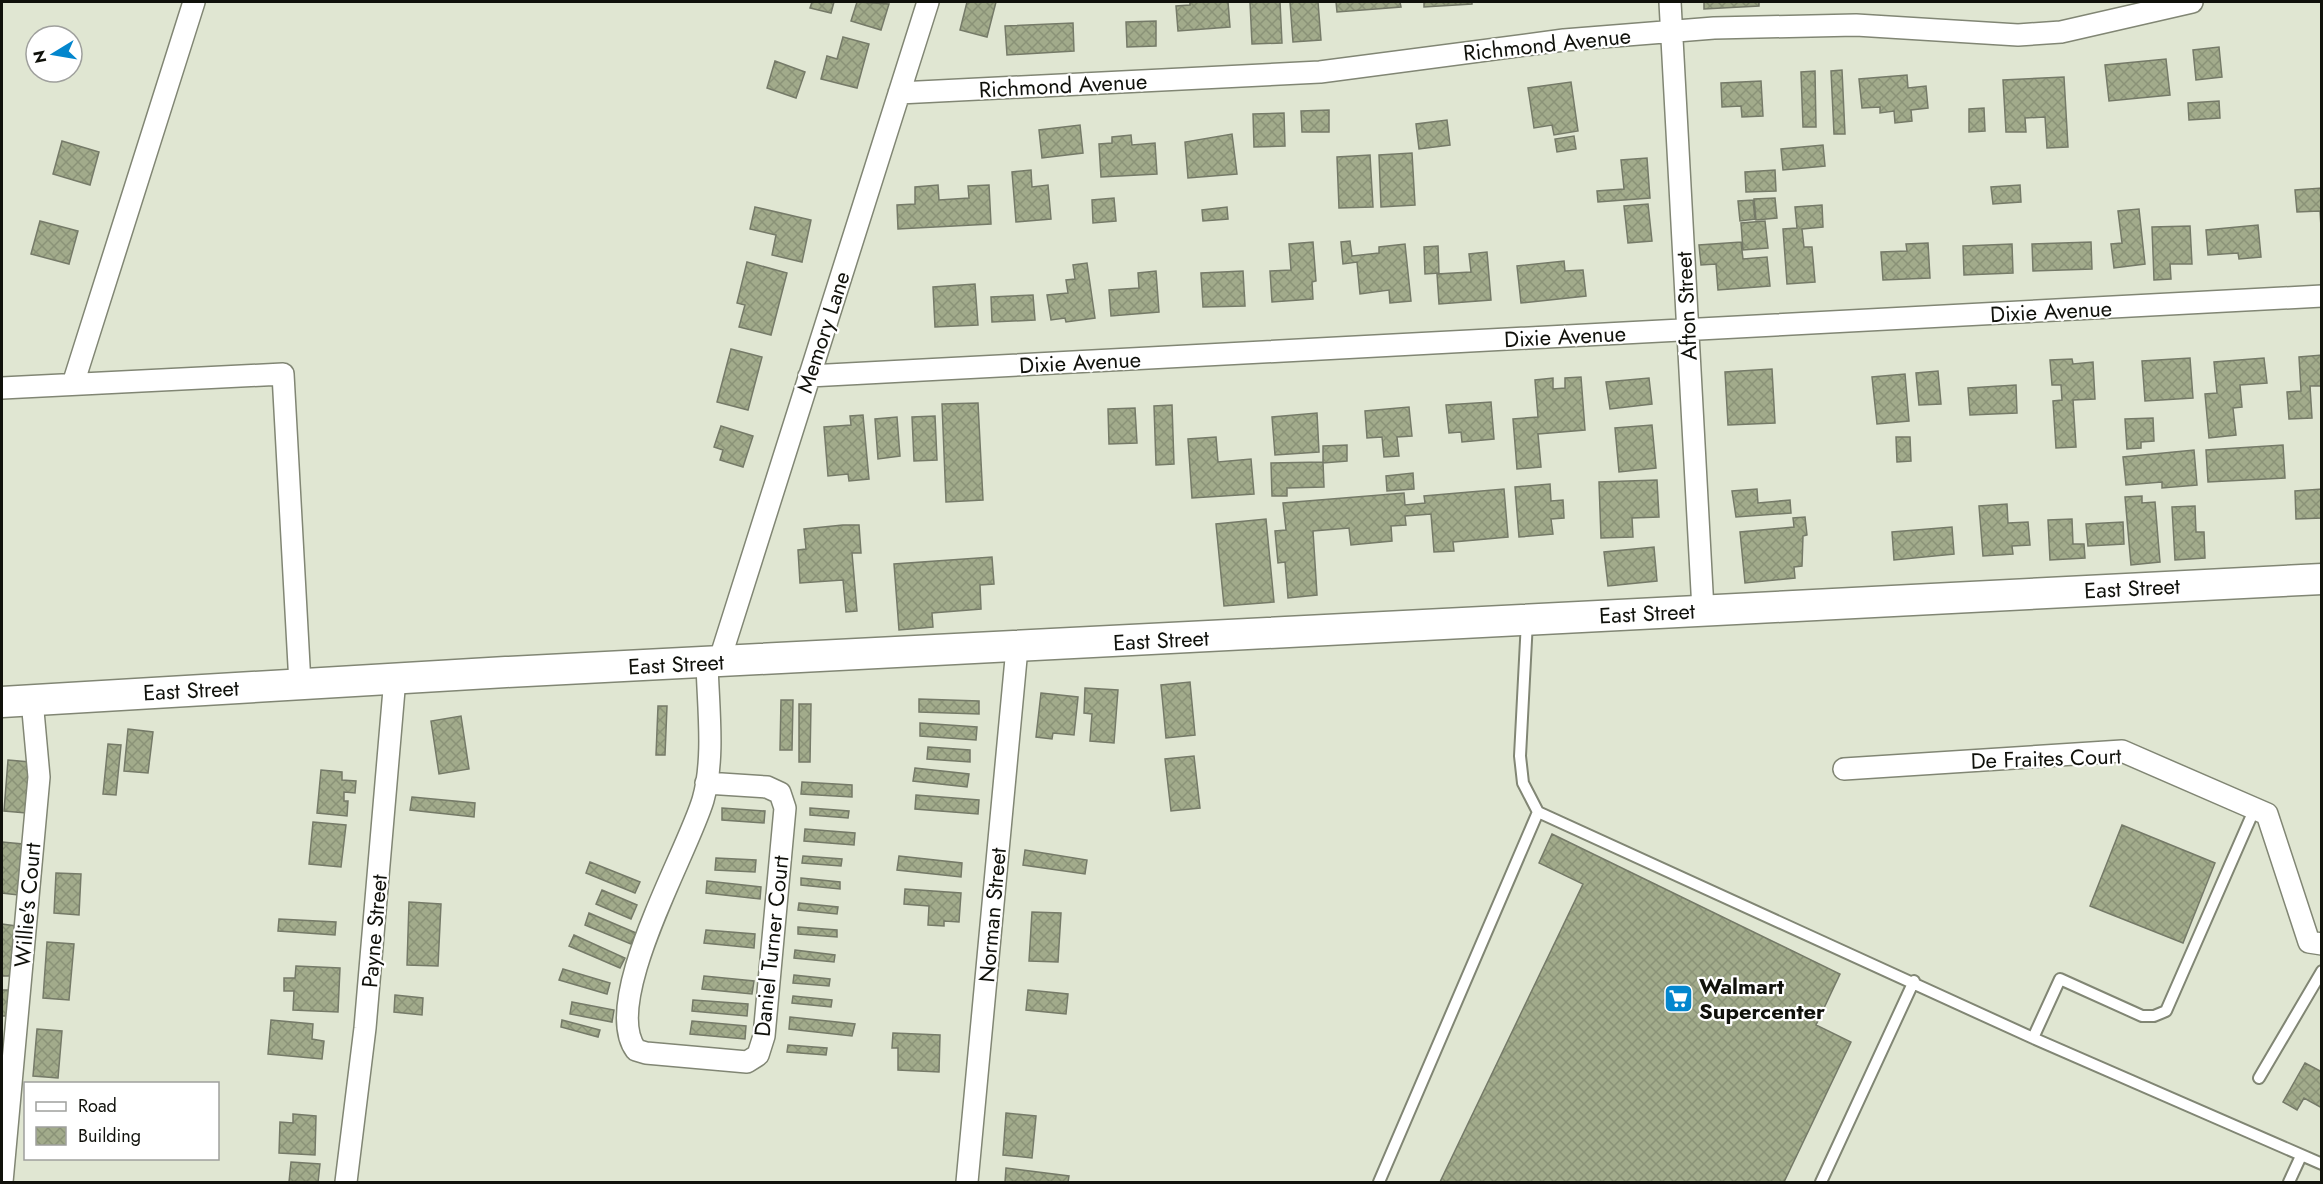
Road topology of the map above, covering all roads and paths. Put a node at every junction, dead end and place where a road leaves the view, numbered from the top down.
1 (194, 2) edge
2 (928, 2) edge
3 (1670, 2) edge
4 (2192, 2) edge
5 (1672, 31) junction
6 (899, 93) junction
7 (2322, 296) edge
8 (1688, 330) junction
9 (809, 376) junction
10 (73, 384) junction
11 (2, 388) edge
12 (2322, 579) edge
13 (1703, 610) junction
14 (1527, 620) junction
15 (1017, 648) junction
16 (713, 662) junction
17 (395, 678) junction
18 (300, 684) junction
19 (32, 700) junction
20 (2, 702) edge
21 (1844, 769) dead end
22 (706, 783) junction
23 (2255, 808) junction
24 (1538, 812) junction
25 (2322, 944) edge
26 (2322, 971) edge
27 (1914, 981) junction
28 (2033, 1038) junction
29 (2259, 1078) dead end
30 (2301, 1155) junction
31 (2322, 1164) edge
32 (2, 1182) edge
33 (345, 1182) edge
34 (967, 1182) edge
35 (1379, 1182) edge
36 (1821, 1182) edge
37 (2289, 1182) edge

1 - 10 street
2 - 6 street, Memory Lane
3 - 5 street, Afton Street
4 - 5 street, Richmond Avenue
5 - 6 street, Richmond Avenue
5 - 8 street, Afton Street
6 - 9 street, Memory Lane
7 - 8 street, Dixie Avenue
8 - 9 street, Dixie Avenue
8 - 13 street, Afton Street
9 - 16 street, Memory Lane
10 - 11 street
10 - 18 street
12 - 13 street, East Street
13 - 14 street, East Street
14 - 15 street, East Street
14 - 24 lane
15 - 16 street, East Street
15 - 34 street, Norman Street
16 - 17 street, East Street
16 - 22 street, Daniel Turner Court
17 - 18 street, East Street
17 - 33 street, Payne Street
18 - 19 street, East Street
19 - 20 street, East Street
19 - 32 street, Willie's Court
21 - 23 street, De Fraites Court
22 - 22 street, Daniel Turner Court
23 - 25 street, De Fraites Court
23 - 28 lane
24 - 27 lane
24 - 35 lane
26 - 29 lane
27 - 28 lane
27 - 36 lane
28 - 30 lane
30 - 31 lane
30 - 37 lane

